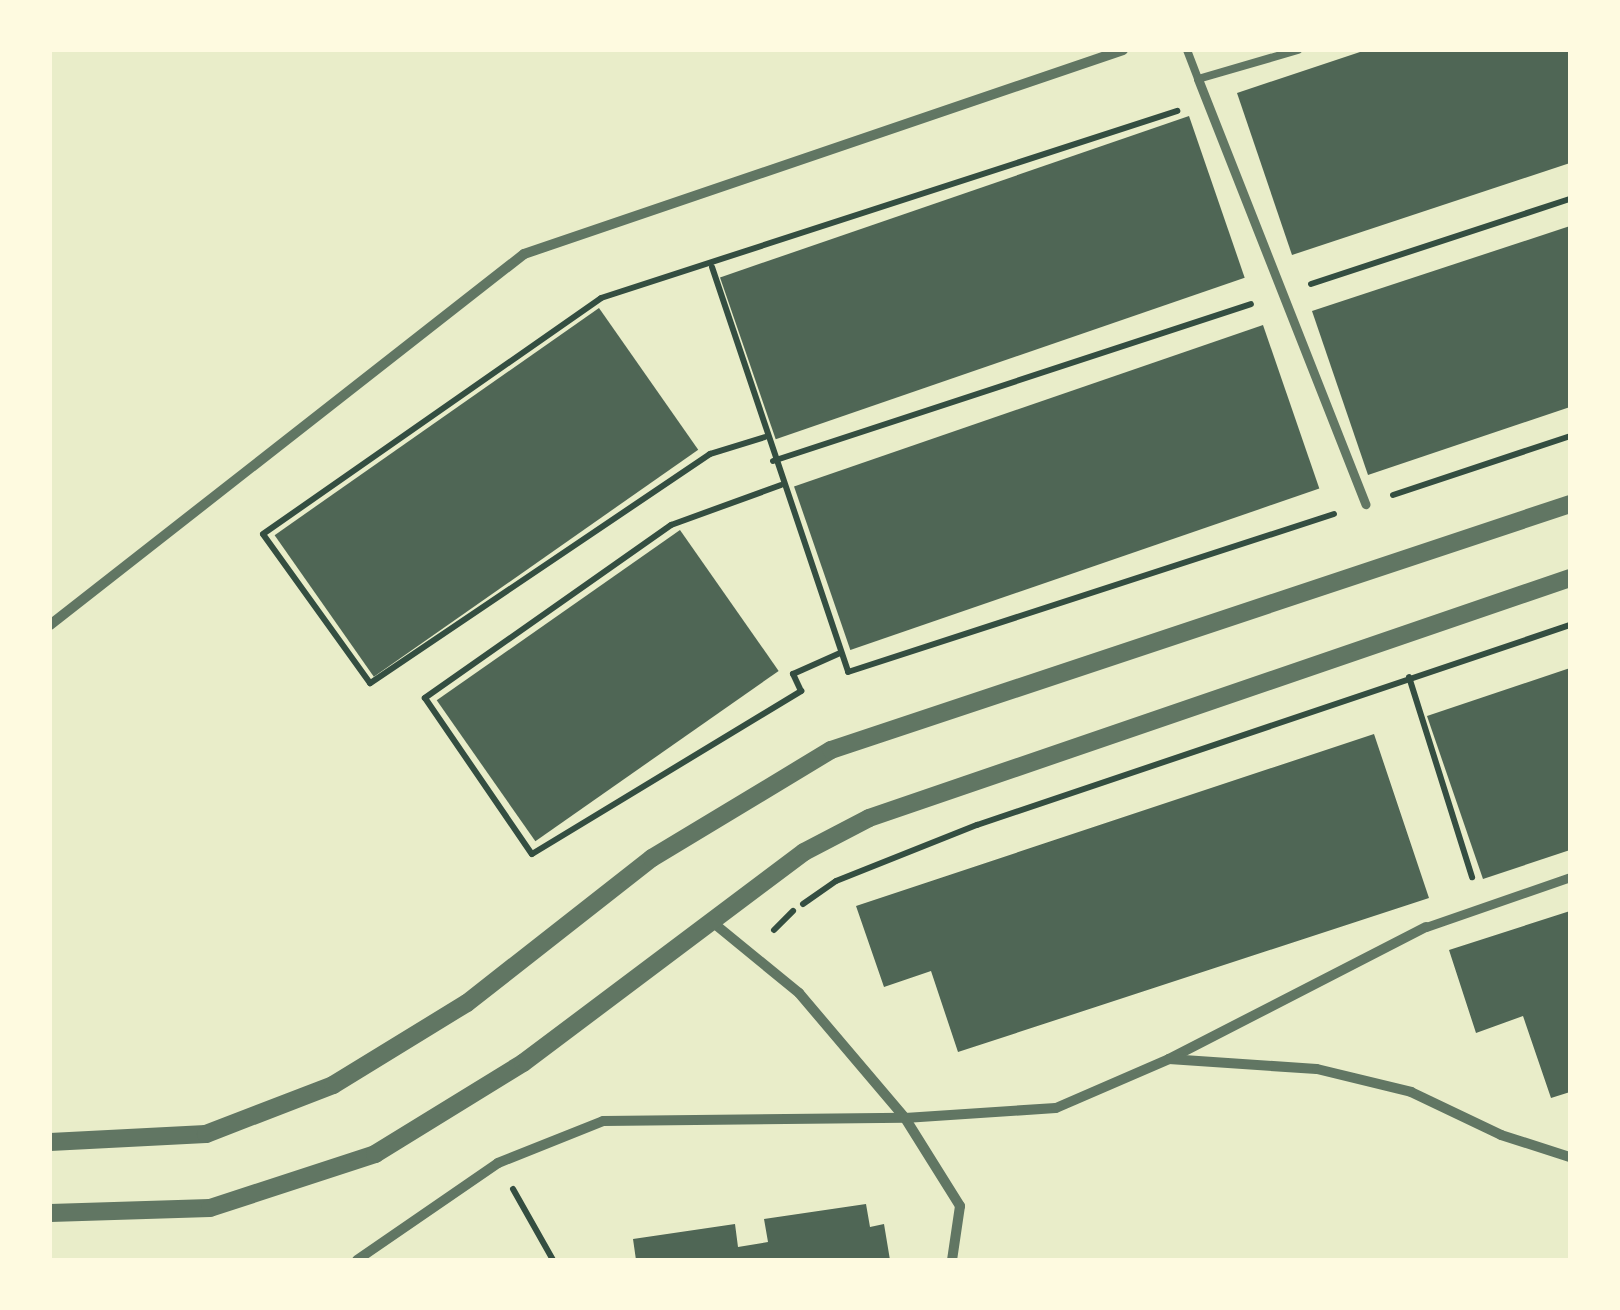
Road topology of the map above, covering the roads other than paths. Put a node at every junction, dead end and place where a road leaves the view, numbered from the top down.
1 (1123, 50) edge
2 (1187, 50) edge
3 (1298, 50) edge
4 (1198, 79) junction
5 (1365, 504) road end
6 (1570, 504) edge
7 (1570, 578) edge
8 (50, 625) edge
9 (1570, 877) edge
10 (710, 920) junction
11 (1426, 926) joint
12 (1169, 1059) junction
13 (905, 1118) junction
14 (50, 1142) edge
15 (1570, 1157) edge
16 (50, 1213) edge
17 (357, 1260) edge
18 (952, 1260) edge

1 - 8 street
2 - 4 lane
3 - 4 lane
4 - 5 street
6 - 14 street
7 - 10 street
9 - 11 street
10 - 13 street
10 - 16 street
11 - 12 street
12 - 13 street
12 - 15 street
13 - 17 street
13 - 18 street

